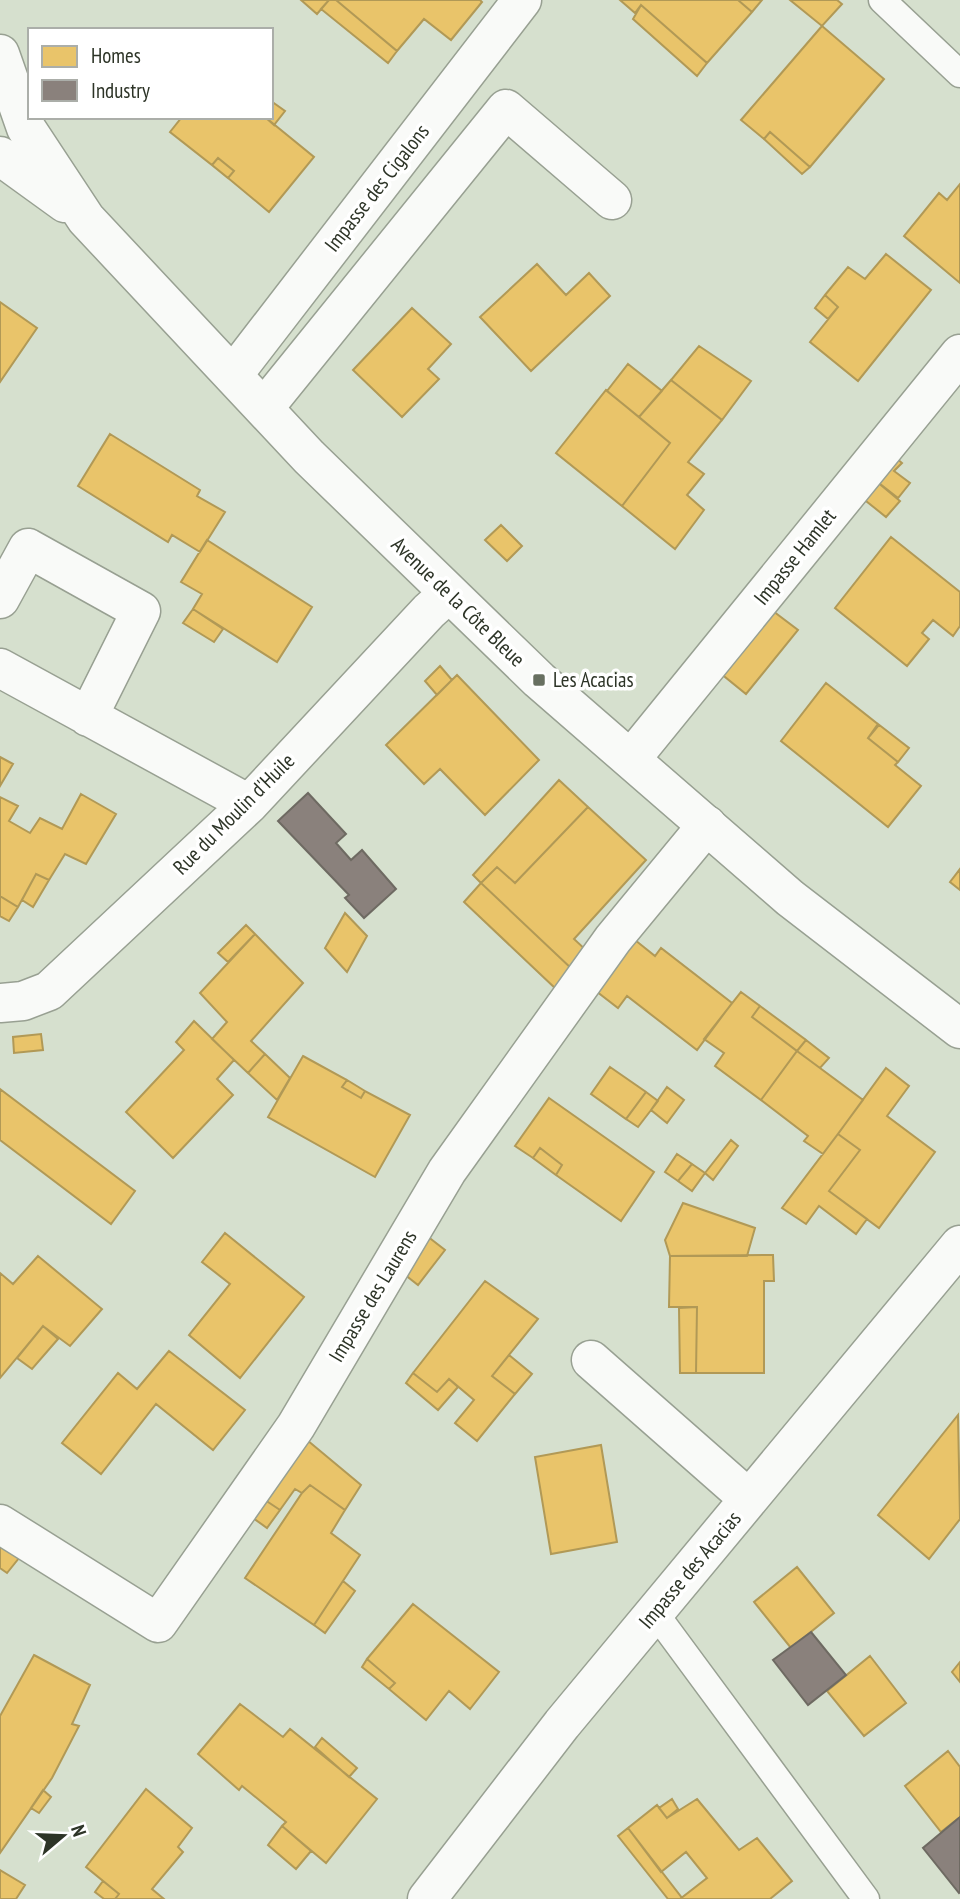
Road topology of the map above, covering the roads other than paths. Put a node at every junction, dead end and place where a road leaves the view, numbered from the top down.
1 (522, 0) edge
2 (881, 0) edge
3 (0, 54) edge
4 (960, 74) edge
5 (0, 156) edge
6 (612, 200) dead end
7 (86, 219) junction
8 (960, 354) edge
9 (233, 375) junction
10 (264, 408) junction
11 (448, 594) junction
12 (0, 599) edge
13 (0, 668) edge
14 (88, 717) junction
15 (631, 759) junction
16 (249, 804) junction
17 (707, 825) junction
18 (0, 1003) edge
19 (960, 1029) edge
20 (960, 1245) edge
21 (591, 1360) dead end
22 (749, 1499) junction
23 (0, 1524) edge
24 (654, 1613) junction
25 (427, 1899) edge
26 (866, 1899) edge

1 - 9 street, Impasse des Cigalons
2 - 4 lane
3 - 7 street, Avenue de la Côte Bleue
5 - 7 street, Avenue de la Côte Bleue
6 - 10 street
7 - 9 street, Avenue de la Côte Bleue
8 - 15 street, Impasse Hamlet
9 - 10 street, Avenue de la Côte Bleue
10 - 11 street, Avenue de la Côte Bleue
11 - 15 street, Avenue de la Côte Bleue
11 - 16 street, Rue du Moulin d'Huile
12 - 14 street
13 - 14 street
14 - 16 street
15 - 17 street, Avenue de la Côte Bleue
16 - 18 street, Rue du Moulin d'Huile
17 - 19 street, Avenue de la Côte Bleue
17 - 23 street, Impasse des Laurens
20 - 22 street, Impasse des Acacias
21 - 22 street
22 - 24 street, Impasse des Acacias
24 - 25 street, Impasse des Acacias
24 - 26 lane

